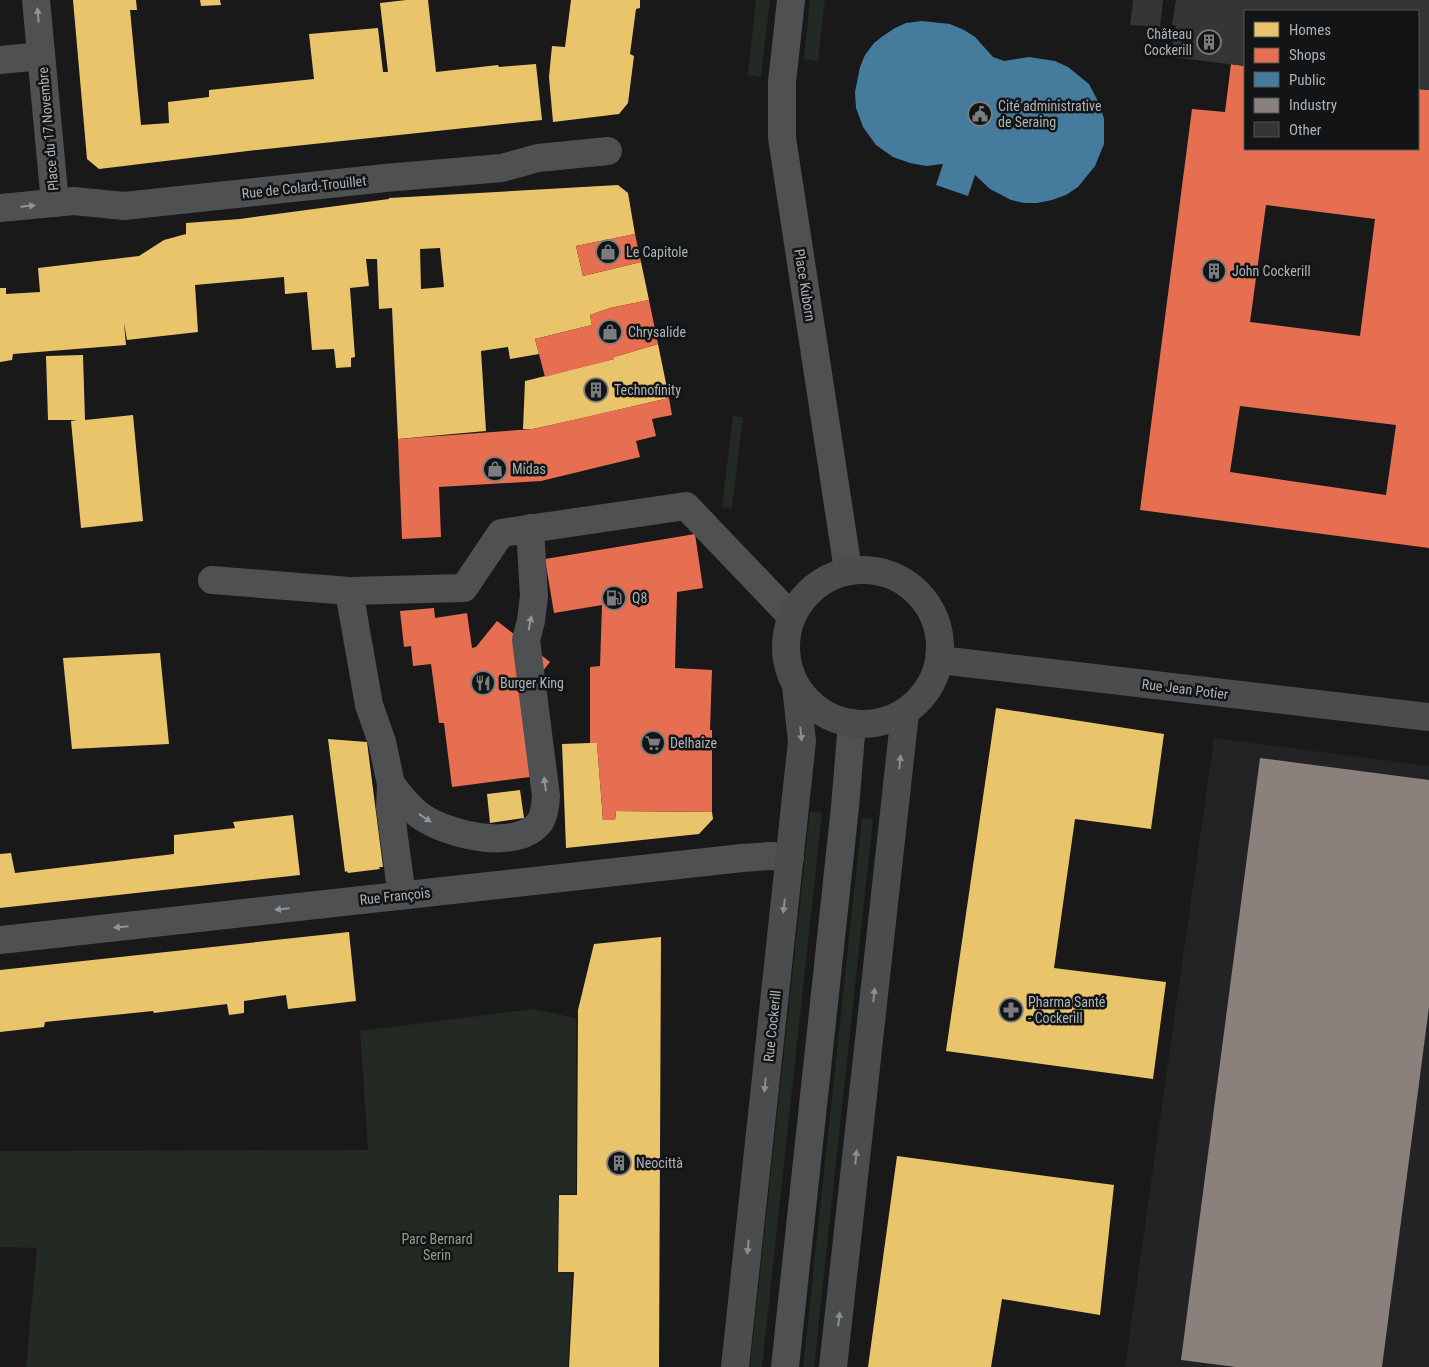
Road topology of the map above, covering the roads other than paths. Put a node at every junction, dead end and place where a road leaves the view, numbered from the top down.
1 (36, 0) edge
2 (791, 0) edge
3 (41, 56) junction
4 (0, 60) edge
5 (608, 151) dead end
6 (55, 203) junction
7 (0, 208) edge
8 (530, 528) junction
9 (848, 570) junction
10 (212, 580) dead end
11 (350, 591) junction
12 (791, 616) junction
13 (940, 660) junction
14 (796, 686) junction
15 (905, 713) junction
16 (1429, 717) edge
17 (852, 723) junction
18 (391, 784) junction
19 (790, 858) junction
20 (402, 896) junction
21 (0, 940) edge
22 (735, 1367) edge
23 (785, 1367) edge
24 (833, 1367) edge

3 -> 1 street, Place du 17 Novembre
2 - 9 street, Place Kuborn
3 - 4 street, Place du 17 Novembre
3 - 6 street, Place du 17 Novembre
5 - 6 street, Rue de Colard-Trouillet
7 -> 6 street, Rue de Colard-Trouillet
8 - 11 street
8 - 12 street
18 -> 8 street
9 - 12 main road
9 - 13 main road
10 - 11 street
11 - 18 street
12 - 14 main road
13 - 15 main road
13 - 16 main road, Rue Jean Potier
14 - 17 main road
14 -> 19 main road, Rue Cockerill
15 - 17 main road
24 -> 15 main road
17 - 23 street
18 - 20 street
19 - 20 street, Rue François
19 -> 22 main road, Rue Cockerill
20 -> 21 street, Rue François

